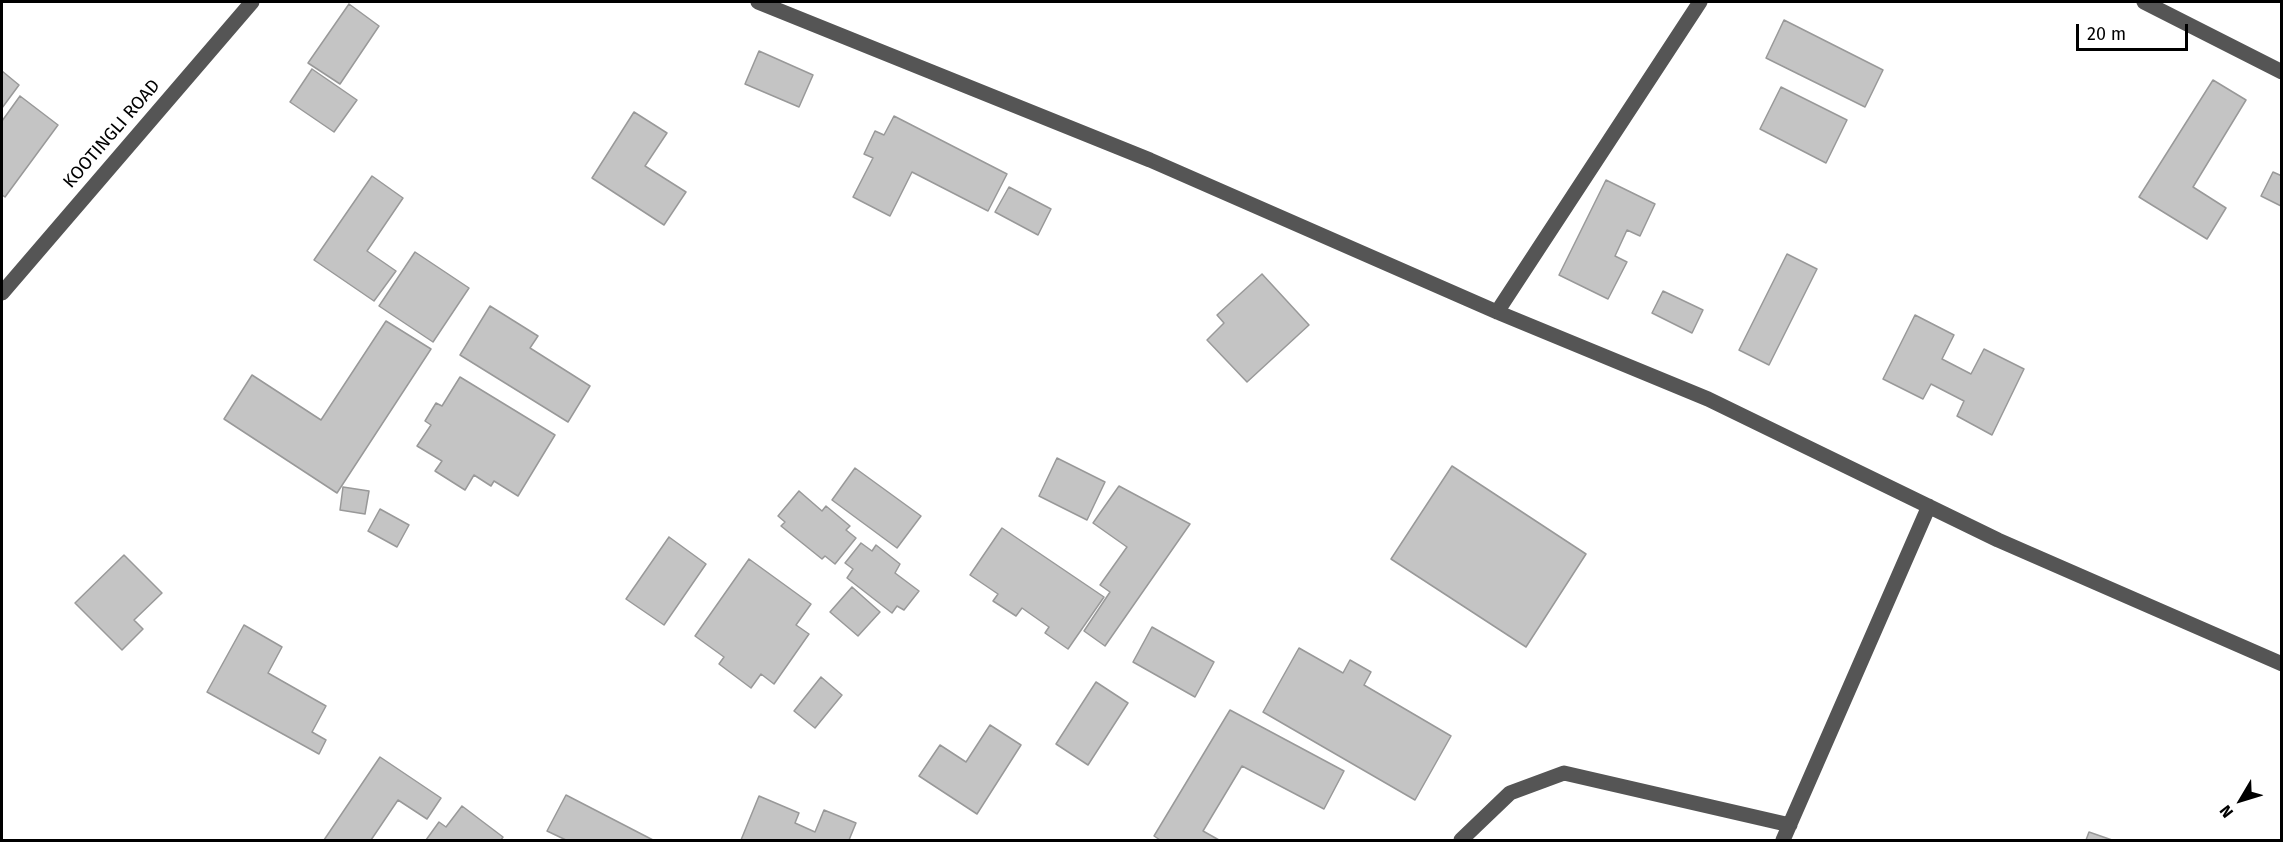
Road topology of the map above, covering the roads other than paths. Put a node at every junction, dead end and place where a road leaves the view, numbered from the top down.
1 (252, 2) edge
2 (758, 2) edge
3 (1700, 2) edge
4 (2144, 2) edge
5 (2282, 72) edge
6 (2, 293) edge
7 (1497, 312) junction
8 (1929, 506) junction
9 (2282, 664) edge
10 (1790, 825) junction
11 (1461, 840) edge
12 (1782, 840) edge

1 - 6 street, KOOTINGLI ROAD
2 - 7 street
3 - 7 street
4 - 5 street
7 - 8 street
8 - 9 street
8 - 10 street
10 - 11 street
10 - 12 street

